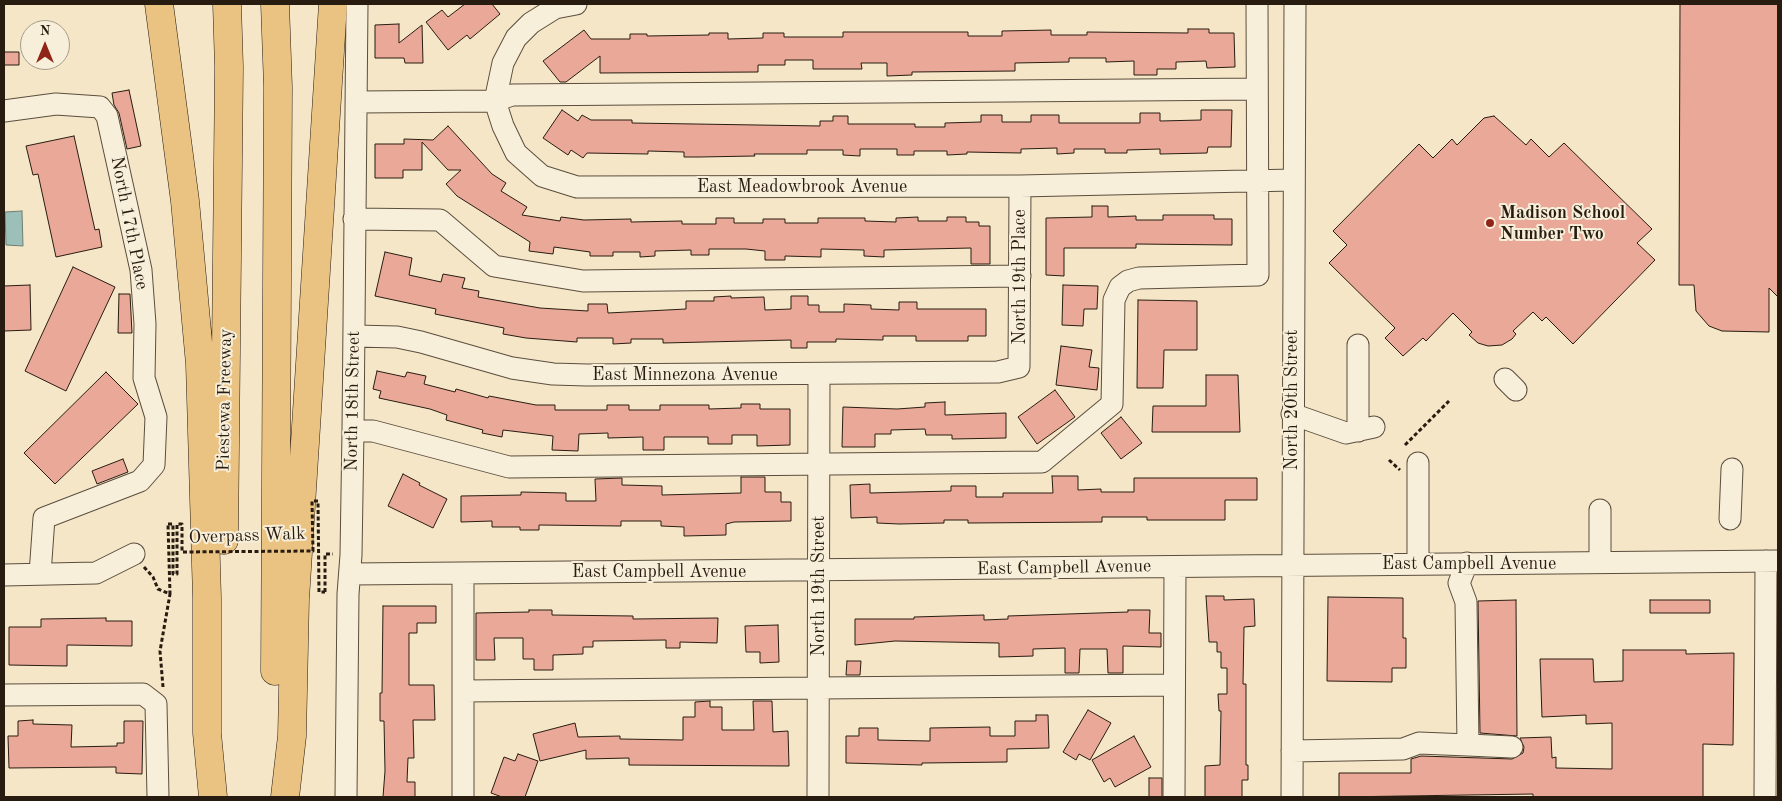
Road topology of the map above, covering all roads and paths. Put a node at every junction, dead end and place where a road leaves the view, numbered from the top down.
1 (159, 4) edge
2 (226, 4) edge
3 (275, 4) edge
4 (333, 4) edge
5 (357, 4) edge
6 (576, 4) edge
7 (1257, 4) edge
8 (1295, 4) edge
9 (1256, 89) junction
10 (495, 100) junction
11 (357, 102) junction
12 (4, 111) edge
13 (1257, 180) junction
14 (1293, 180) junction
15 (1020, 186) junction
16 (354, 219) junction
17 (1020, 276) junction
18 (354, 336) junction
19 (1358, 345) dead end
20 (1019, 367) joint
21 (820, 375) junction
22 (1449, 401) dead end
23 (1292, 414) junction
24 (353, 431) junction
25 (1405, 445) dead end
26 (1389, 460) dead end
27 (819, 465) junction
28 (1732, 469) dead end
29 (1411, 470) joint
30 (1600, 510) dead end
31 (1730, 519) dead end
32 (134, 554) joint
33 (1772, 561) edge
34 (1600, 562) junction
35 (1418, 564) junction
36 (1466, 564) junction
37 (1292, 566) junction
38 (1175, 567) junction
39 (819, 571) junction
40 (463, 573) junction
41 (40, 574) junction
42 (351, 574) junction
43 (4, 575) edge
44 (325, 592) dead end
45 (1174, 685) junction
46 (1772, 686) edge
47 (818, 688) junction
48 (463, 691) junction
49 (4, 695) edge
50 (1468, 745) junction
51 (1512, 747) dead end
52 (1292, 751) junction
53 (158, 797) edge
54 (213, 797) edge
55 (223, 797) edge
56 (275, 797) edge
57 (285, 797) edge
58 (346, 797) edge
59 (463, 797) edge
60 (818, 797) edge
61 (1174, 797) edge
62 (1292, 797) edge
63 (1765, 797) edge

1 - 54 highway
2 - 55 highway, Piestewa Freeway
3 - 56 highway
4 - 57 highway
5 - 11 street, North 18th Street
6 - 10 street
7 - 9 street
8 - 14 street, North 20th Street
9 - 10 street
9 - 13 street
10 - 11 street
10 - 15 street, East Meadowbrook Avenue
11 - 16 street, North 18th Street
12 - 41 street, North 17th Place
13 - 14 street, East Meadowbrook Avenue
13 - 15 street, East Meadowbrook Avenue
13 - 27 street
14 - 23 street, North 20th Street
15 - 17 street, North 19th Place
16 - 17 street
16 - 18 street, North 18th Street
17 - 20 street, North 19th Place
18 - 21 street, East Minnezona Avenue
18 - 24 street, North 18th Street
19 - 23 street
20 - 21 street, East Minnezona Avenue
21 - 27 street, North 19th Street
22 - 25 path
23 - 37 street, North 20th Street
24 - 27 street
24 - 42 street, North 18th Street
26 - 29 path
27 - 39 street, North 19th Street
28 - 31 street
29 - 35 street
30 - 34 street
32 - 41 street
32 - 44 path, Overpass Walk, bridge
33 - 34 street, East Campbell Avenue
33 - 46 street
34 - 36 street, East Campbell Avenue
35 - 36 street, East Campbell Avenue
35 - 37 street, East Campbell Avenue
36 - 50 street
37 - 38 street, East Campbell Avenue
37 - 52 street, North 20th Street
38 - 39 street, East Campbell Avenue
38 - 45 street
39 - 40 street, East Campbell Avenue
39 - 47 street, North 19th Street
40 - 42 street, East Campbell Avenue
40 - 48 street
41 - 43 street
42 - 58 street, North 18th Street
45 - 47 street
45 - 61 street
46 - 63 street
47 - 48 street
47 - 60 street, North 19th Street
48 - 59 street
49 - 53 street
50 - 51 street
50 - 52 street
52 - 62 street, North 20th Street

